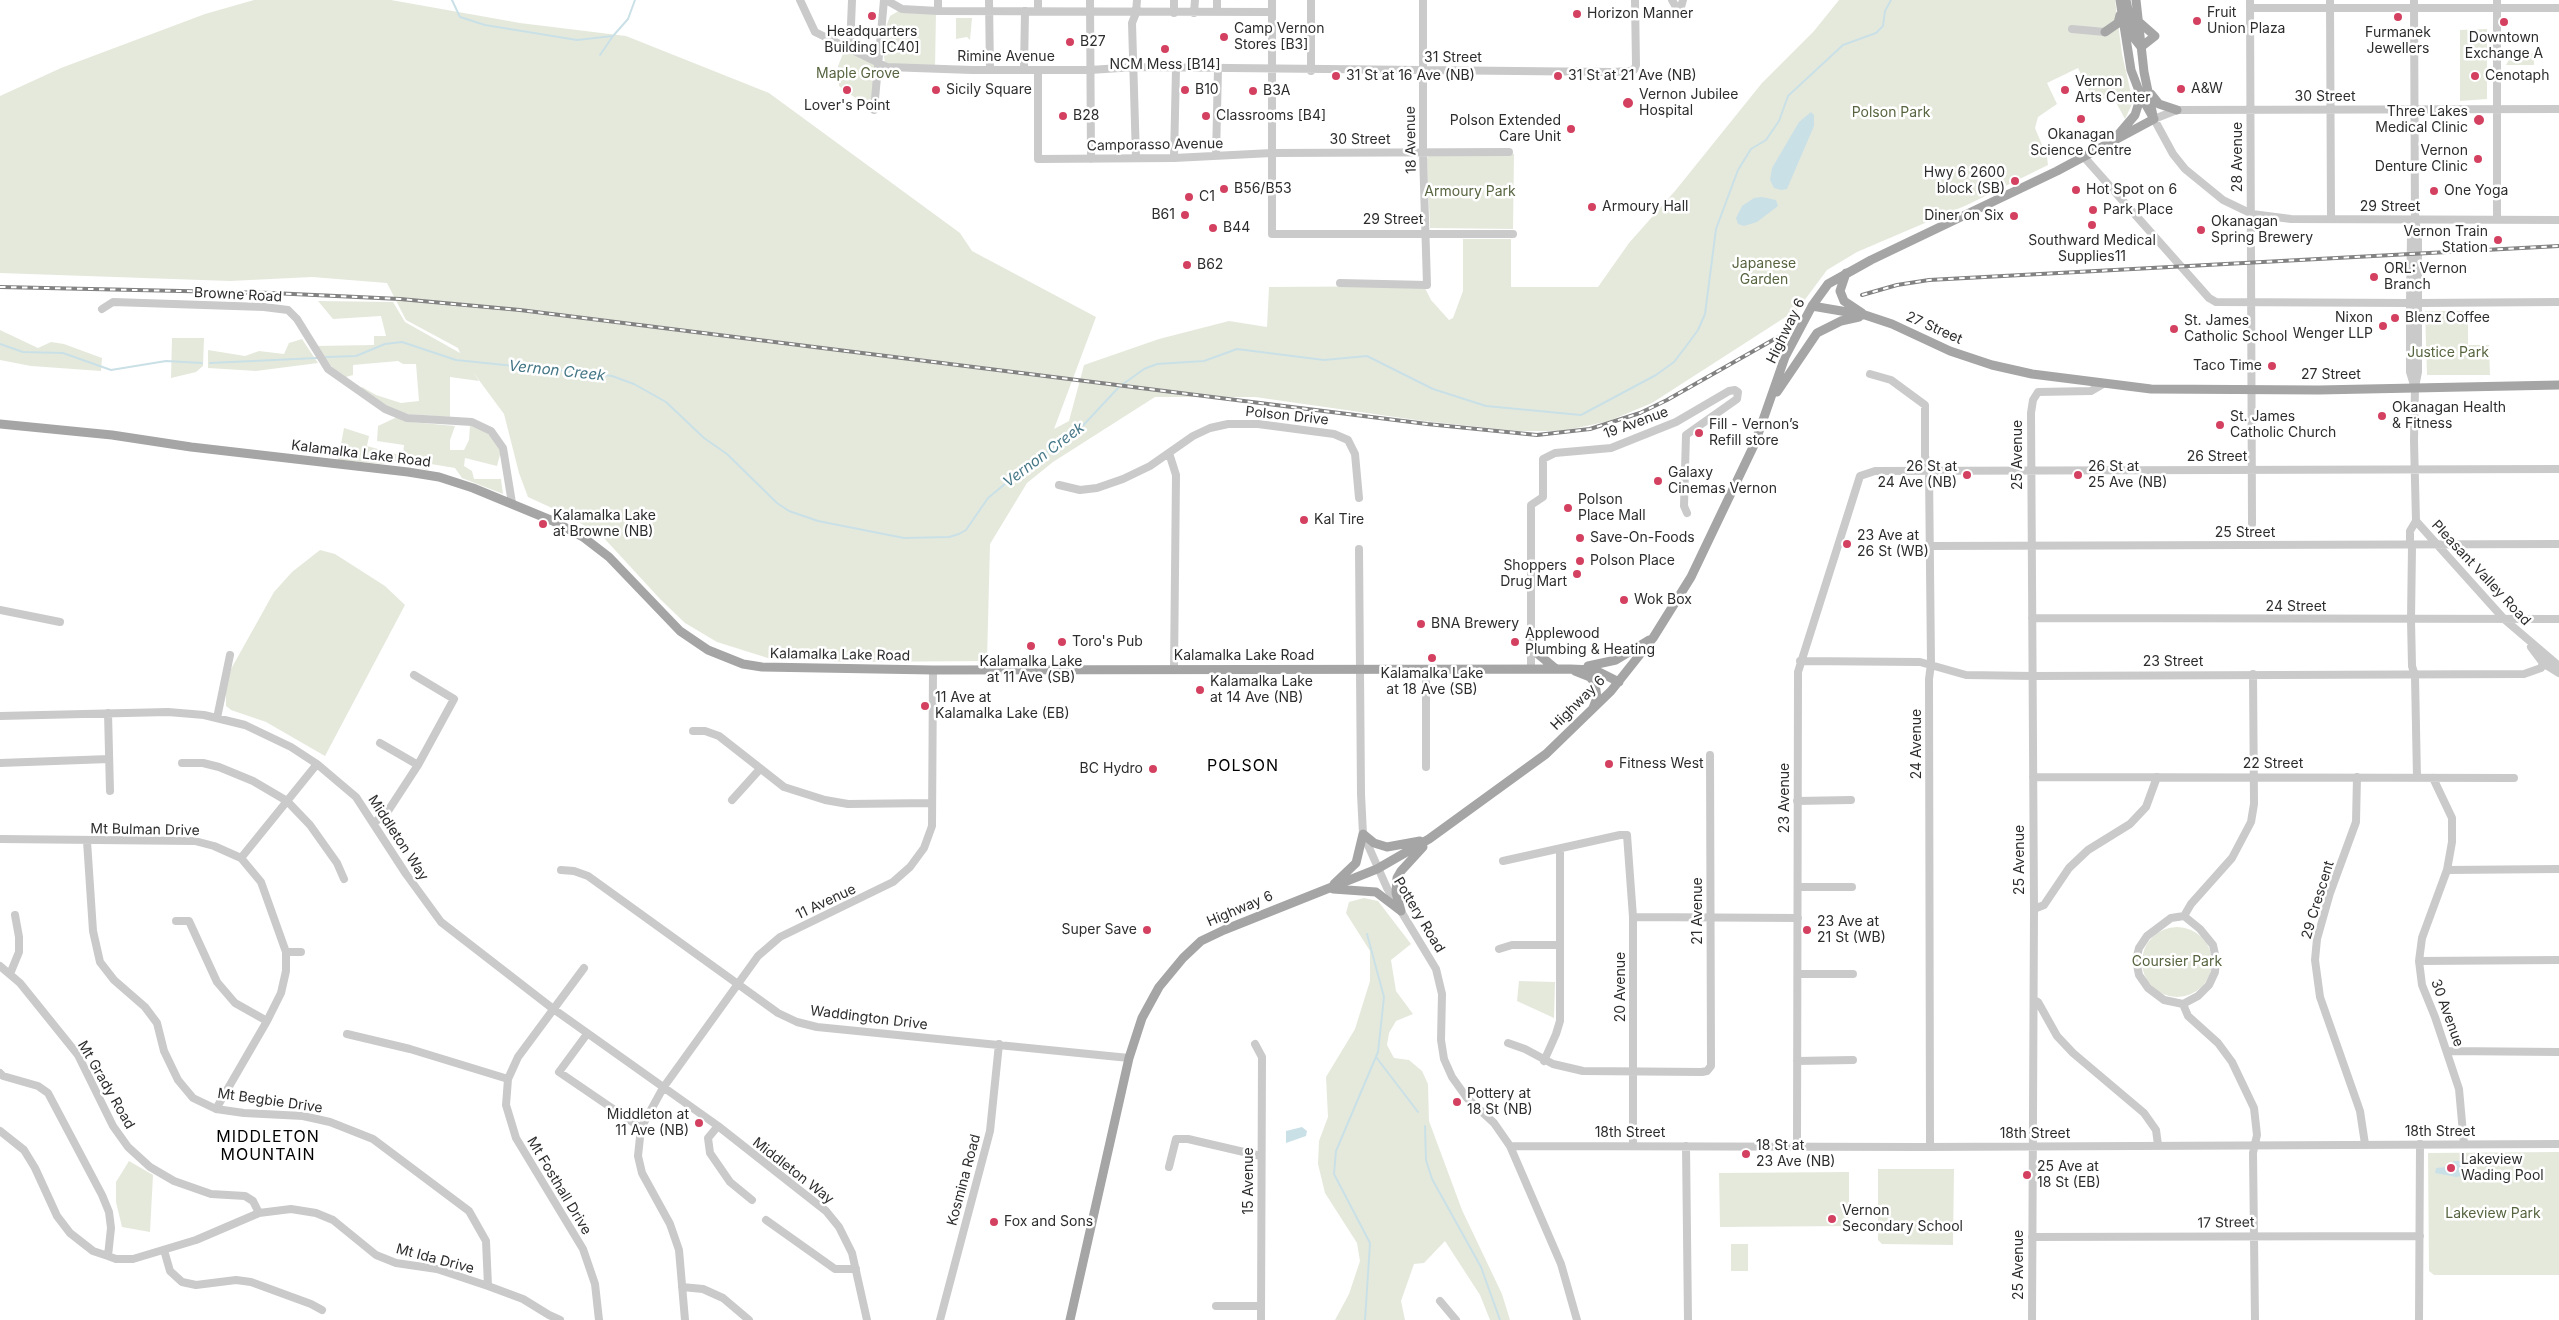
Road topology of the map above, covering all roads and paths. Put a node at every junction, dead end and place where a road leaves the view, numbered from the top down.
1 (800, 0) edge
2 (852, 0) edge
3 (885, 0) edge
4 (938, 0) edge
5 (989, 0) edge
6 (1038, 0) edge
7 (1090, 0) edge
8 (1137, 0) edge
9 (1174, 0) edge
10 (1195, 0) edge
11 (1217, 0) edge
12 (1272, 0) edge
13 (1311, 0) edge
14 (1423, 0) edge
15 (1635, 0) edge
16 (1672, 0) edge
17 (1684, 0) edge
18 (2120, 0) edge
19 (2126, 0) edge
20 (2136, 0) edge
21 (2250, 4) edge
22 (2330, 4) edge
23 (2414, 4) edge
24 (2497, 4) edge
25 (2559, 8) edge
26 (938, 11) junction
27 (1025, 11) junction
28 (1038, 11) junction
29 (990, 12) junction
30 (1090, 12) junction
31 (1217, 12) junction
32 (1272, 12) junction
33 (2121, 12) junction
34 (1136, 13) junction
35 (1174, 13) junction
36 (1194, 13) junction
37 (2138, 21) junction
38 (2072, 29) dead end
39 (2105, 32) junction
40 (2126, 45) junction
41 (2141, 47) junction
42 (850, 49) junction
43 (879, 62) junction
44 (1135, 67) junction
45 (1176, 69) junction
46 (1218, 69) junction
47 (990, 70) junction
48 (1024, 70) junction
49 (1038, 70) junction
50 (1090, 70) junction
51 (1272, 70) junction
52 (1311, 71) junction
53 (1423, 71) junction
54 (2145, 94) junction
55 (2415, 109) junction
56 (2497, 109) junction
57 (2559, 109) edge
58 (874, 110) dead end
59 (2177, 110) junction
60 (2250, 110) junction
61 (2331, 110) junction
62 (2154, 119) junction
63 (2113, 140) junction
64 (1509, 152) dead end
65 (1272, 153) junction
66 (1423, 153) junction
67 (1216, 156) junction
68 (2084, 157) junction
69 (1136, 158) junction
70 (1174, 158) junction
71 (1091, 159) junction
72 (2252, 214) junction
73 (2331, 219) junction
74 (2394, 220) junction
75 (2415, 220) junction
76 (2498, 220) junction
77 (2559, 220) edge
78 (1424, 232) junction
79 (1514, 234) dead end
80 (2411, 236) junction
81 (1846, 273) junction
82 (1340, 283) dead end
83 (2559, 302) edge
84 (2251, 303) junction
85 (2414, 303) junction
86 (1812, 306) junction
87 (102, 309) dead end
88 (1865, 315) junction
89 (1870, 374) dead end
90 (2103, 384) junction
91 (2559, 385) edge
92 (2415, 387) junction
93 (2251, 388) junction
94 (2033, 400) joint
95 (1772, 401) junction
96 (0, 424) edge
97 (1169, 453) junction
98 (2414, 469) junction
99 (2559, 469) edge
100 (2032, 470) junction
101 (2251, 470) junction
102 (1876, 471) joint
103 (1929, 471) junction
104 (1059, 485) dead end
105 (1358, 498) dead end
106 (512, 503) junction
107 (1687, 513) dead end
108 (2416, 521) junction
109 (2252, 524) dead end
110 (2559, 544) edge
111 (2032, 545) junction
112 (1930, 546) junction
113 (2412, 546) junction
114 (2437, 546) junction
115 (1359, 549) dead end
116 (0, 610) edge
117 (2032, 618) junction
118 (2504, 619) junction
119 (2559, 619) edge
120 (2411, 620) junction
121 (60, 622) dead end
122 (1653, 638) junction
123 (2528, 641) junction
124 (1531, 644) junction
125 (230, 655) dead end
126 (1800, 661) junction
127 (2543, 663) junction
128 (1931, 664) junction
129 (2559, 666) edge
130 (1359, 669) junction
131 (1531, 669) junction
132 (1556, 669) junction
133 (1570, 669) junction
134 (933, 670) junction
135 (1174, 670) junction
136 (1426, 670) junction
137 (2559, 673) edge
138 (2253, 674) junction
139 (414, 675) dead end
140 (2033, 676) junction
141 (2415, 676) junction
142 (1619, 682) junction
143 (1592, 711) junction
144 (108, 713) junction
145 (0, 716) edge
146 (217, 718) junction
147 (693, 731) dead end
148 (380, 743) dead end
149 (1710, 756) dead end
150 (109, 759) junction
151 (0, 763) edge
152 (182, 763) dead end
153 (317, 764) junction
154 (418, 765) junction
155 (1426, 767) dead end
156 (760, 769) junction
157 (2254, 776) junction
158 (2357, 776) junction
159 (2033, 777) junction
160 (2157, 777) junction
161 (2417, 778) junction
162 (2433, 778) junction
163 (2514, 778) dead end
164 (110, 791) dead end
165 (732, 800) dead end
166 (1851, 800) dead end
167 (287, 801) junction
168 (1797, 801) junction
169 (932, 803) junction
170 (374, 823) junction
171 (1363, 834) junction
172 (0, 839) edge
173 (1429, 839) junction
174 (87, 841) junction
175 (1560, 849) junction
176 (241, 858) junction
177 (1503, 861) dead end
178 (1377, 869) junction
179 (2559, 869) edge
180 (561, 870) dead end
181 (2447, 870) junction
182 (344, 879) dead end
183 (1798, 887) junction
184 (1852, 887) dead end
185 (1328, 889) junction
186 (2034, 909) junction
187 (1401, 911) junction
188 (15, 914) dead end
189 (1633, 916) junction
190 (2184, 916) junction
191 (1710, 917) junction
192 (1798, 918) junction
193 (176, 921) dead end
194 (1560, 945) junction
195 (1499, 949) dead end
196 (286, 952) junction
197 (301, 952) dead end
198 (2559, 960) edge
199 (2419, 961) junction
200 (0, 966) edge
201 (584, 968) dead end
202 (10, 974) junction
203 (1798, 974) junction
204 (1853, 974) dead end
205 (738, 983) junction
206 (2034, 1000) junction
207 (2183, 1004) junction
208 (552, 1008) junction
209 (267, 1021) junction
210 (347, 1034) dead end
211 (587, 1034) junction
212 (1508, 1043) dead end
213 (999, 1044) junction
214 (1255, 1044) dead end
215 (2447, 1051) junction
216 (2559, 1052) edge
217 (1130, 1058) junction
218 (1853, 1060) dead end
219 (1544, 1061) junction
220 (1797, 1061) junction
221 (1633, 1072) junction
222 (0, 1073) edge
223 (508, 1079) junction
224 (663, 1088) junction
225 (216, 1109) junction
226 (718, 1126) junction
227 (640, 1128) junction
228 (0, 1131) edge
229 (2254, 1144) junction
230 (2365, 1144) junction
231 (2420, 1144) junction
232 (2464, 1144) junction
233 (2559, 1144) edge
234 (2158, 1145) junction
235 (1510, 1146) junction
236 (1633, 1146) junction
237 (1686, 1146) junction
238 (2033, 1146) junction
239 (1797, 1147) junction
240 (1930, 1147) junction
241 (1261, 1156) junction
242 (1169, 1167) dead end
243 (752, 1200) dead end
244 (259, 1213) junction
245 (766, 1220) dead end
246 (2254, 1235) junction
247 (2420, 1236) junction
248 (2032, 1237) junction
249 (164, 1250) junction
250 (108, 1256) junction
251 (856, 1269) junction
252 (488, 1286) junction
253 (682, 1286) junction
254 (1440, 1301) dead end
255 (1216, 1306) dead end
256 (1261, 1306) junction
257 (322, 1310) dead end
258 (560, 1320) edge
259 (599, 1320) edge
260 (684, 1320) edge
261 (749, 1320) edge
262 (867, 1320) edge
263 (940, 1320) edge
264 (1070, 1320) edge
265 (1261, 1320) edge
266 (1456, 1320) edge
267 (1577, 1320) edge
268 (1688, 1320) edge
269 (2032, 1320) edge
270 (2255, 1320) edge
271 (2419, 1320) edge

1 - 42 street, Rimine Avenue
2 - 42 street
3 - 26 street
3 - 43 street
4 - 26 street
5 - 29 street
6 - 28 street
7 - 30 street
8 - 34 street
9 - 35 street
10 - 36 street
11 - 31 street
12 - 32 street
13 - 52 street
14 - 53 street, 18 Avenue
15 - 53 street, 31 Street
16 - 17 street
18 - 33 main road
19 - 41 main road
20 - 37 main road
21 - 22 street
21 - 60 street, 28 Avenue
22 - 23 street
22 - 61 street
23 - 24 street
23 - 55 street
24 - 25 street
24 - 56 street
26 - 29 street
27 - 28 street
27 - 29 street
27 - 48 street
28 - 30 street
29 - 47 street
30 - 34 street
30 - 50 street
31 - 32 street
31 - 36 street
32 - 51 street
33 - 39 main road
33 - 40 main road
34 - 35 street
34 - 44 street
35 - 36 street
37 - 41 main road
37 - 41 main road
38 - 39 street
39 - 40 main road
40 - 54 main road
41 - 54 main road
42 - 43 street, Rimine Avenue
43 - 47 street, Rimine Avenue
43 - 58 street
44 - 45 street, Rimine Avenue
44 - 50 street, Rimine Avenue
44 - 69 street
45 - 46 street
45 - 70 street
46 - 51 street, 31 Street
46 - 67 street
47 - 48 street, Rimine Avenue
48 - 49 street, Rimine Avenue
49 - 50 street, Rimine Avenue
49 - 71 street, Camporasso Avenue
50 - 71 street
51 - 52 street, 31 Street
51 - 65 street
52 - 53 street, 31 Street
53 - 66 street, 18 Avenue
54 - 59 main road
54 - 62 main road
54 - 63 main road
55 - 56 street, 30 Street
55 - 61 street, 30 Street
55 - 75 street
56 - 57 street, 30 Street
56 - 76 street
59 - 60 street, 30 Street
59 - 62 street, 30 Street
60 - 61 street, 30 Street
60 - 72 street, 28 Avenue
61 - 73 street
62 - 63 main road, Highway 6
62 - 72 street
63 - 68 main road, Highway 6
64 - 66 street, 30 Street
65 - 66 street, 30 Street
65 - 67 street, Camporasso Avenue
65 - 78 street, 29 Street
66 - 78 street, 18 Avenue
67 - 70 street, Camporasso Avenue
68 - 81 main road, Highway 6
68 - 84 street
69 - 70 street, Camporasso Avenue
69 - 71 street, Camporasso Avenue
72 - 73 street, 29 Street
72 - 84 street, 28 Avenue
73 - 74 street, 29 Street
74 - 75 street, 29 Street
74 - 80 street
75 - 76 street, 29 Street
75 - 80 street
75 - 85 street
76 - 77 street, 29 Street
78 - 79 street, 29 Street
78 - 82 street, 18 Avenue
80 - 85 street
81 - 86 main road, Highway 6
81 - 88 main road
83 - 85 street
84 - 85 street
84 - 93 street, 28 Avenue
85 - 92 street
86 - 88 main road, 27 Street
86 - 95 main road, Highway 6
87 - 106 street, Browne Road
88 - 90 main road, 27 Street
88 - 95 main road
89 - 103 street, 24 Avenue
90 - 93 main road, 27 Street
90 - 94 street, 27 Street
91 - 92 main road, 27 Street
92 - 93 main road, 27 Street
92 - 98 street
93 - 101 street, 28 Avenue
94 - 100 street, 25 Avenue
95 - 122 main road, Highway 6
96 - 106 main road, Kalamalka Lake Road
97 - 104 street, Polson Drive
97 - 105 street, Polson Drive
97 - 135 street
98 - 99 street, 26 Street
98 - 101 street, 26 Street
98 - 108 street
100 - 101 street, 26 Street
100 - 103 street, 26 Street
100 - 111 street, 25 Avenue
101 - 109 street, 28 Avenue
102 - 103 street, 26 Street
102 - 126 street, 23 Avenue
103 - 112 street, 24 Avenue
106 - 134 main road, Kalamalka Lake Road
107 - 124 street, 19 Avenue
108 - 113 street
108 - 114 street, Pleasant Valley Road
110 - 114 street, 25 Street
111 - 112 street, 25 Street
111 - 113 street, 25 Street
111 - 117 street, 25 Avenue
112 - 128 street, 24 Avenue
113 - 114 street, 25 Street
113 - 120 street
114 - 118 street, Pleasant Valley Road
115 - 130 street, Pottery Road
116 - 121 street
117 - 120 street, 24 Street
117 - 140 street, 25 Avenue
118 - 119 street, 24 Street
118 - 120 street, 24 Street
118 - 123 street, Pleasant Valley Road
120 - 141 street
122 - 133 main road
122 - 142 main road, Highway 6
123 - 127 street, Pleasant Valley Road
123 - 129 street, Pleasant Valley Road
124 - 131 street, 19 Avenue
124 - 132 main road
125 - 146 street
126 - 128 street, 23 Street
126 - 168 street, 23 Avenue
127 - 137 street, Pleasant Valley Road
127 - 141 street, 23 Street
128 - 140 street, 23 Street
128 - 240 street, 24 Avenue
130 - 135 main road, Kalamalka Lake Road
130 - 136 main road, Kalamalka Lake Road
130 - 171 street, Pottery Road
131 - 132 main road, Kalamalka Lake Road
131 - 136 main road, Kalamalka Lake Road
132 - 133 main road, Kalamalka Lake Road
133 - 142 main road, Kalamalka Lake Road
133 - 143 main road
134 - 135 main road, Kalamalka Lake Road
134 - 169 street, 11 Avenue
136 - 155 street
138 - 140 street, 23 Street
138 - 141 street, 23 Street
138 - 157 street
139 - 154 street
140 - 159 street, 25 Avenue
141 - 161 street
142 - 143 main road, Highway 6
143 - 173 main road, Highway 6
144 - 145 street, Middleton Way
144 - 146 street, Middleton Way
144 - 150 street
146 - 153 street, Middleton Way
147 - 156 street
148 - 154 street
149 - 191 street, 21 Avenue
150 - 151 street
150 - 164 street
152 - 167 street
153 - 167 street
153 - 170 street, Middleton Way
154 - 170 street
156 - 165 street
156 - 169 street
157 - 158 street, 22 Street
157 - 160 street, 22 Street
157 - 190 street
158 - 161 street, 22 Street
158 - 230 street, 29 Crescent
159 - 160 street, 22 Street
159 - 186 street, 25 Avenue
160 - 186 street
161 - 162 street, 22 Street
162 - 163 street, 22 Street
162 - 181 street, 30 Avenue
166 - 168 street
167 - 176 street
167 - 182 street
168 - 183 street, 23 Avenue
169 - 205 street, 11 Avenue
170 - 208 street, Middleton Way
171 - 173 main road
171 - 178 street, Pottery Road
171 - 185 main road
172 - 174 street, Mt Bulman Drive
173 - 178 main road, Highway 6
173 - 187 main road
174 - 176 street, Mt Bulman Drive
174 - 225 street, Mt Begbie Drive
175 - 177 street
175 - 189 street, 20 Avenue
175 - 194 street
176 - 196 street, Mt Bulman Drive
178 - 185 main road, Highway 6
178 - 187 street, Pottery Road
179 - 181 street
180 - 205 street, Waddington Drive
181 - 199 street, 30 Avenue
183 - 184 street
183 - 192 street, 23 Avenue
185 - 187 main road
185 - 217 main road, Highway 6
186 - 206 street, 25 Avenue
187 - 235 street, Pottery Road
188 - 202 street
189 - 191 street
189 - 221 street, 20 Avenue
190 - 207 street
190 - 207 street
191 - 192 street
191 - 221 street, 21 Avenue
192 - 203 street, 23 Avenue
193 - 209 street
194 - 195 street
194 - 219 street
196 - 197 street
196 - 209 street, Mt Bulman Drive
198 - 199 street
199 - 215 street, 30 Avenue
200 - 202 street, Mt Grady Road
201 - 208 street, Mt Fosthall Drive
202 - 244 street, Mt Grady Road
203 - 204 street
203 - 220 street, 23 Avenue
205 - 213 street, Waddington Drive
205 - 224 street, 11 Avenue
206 - 234 street
206 - 238 street, 25 Avenue
207 - 229 street
208 - 211 street, Middleton Way
208 - 223 street, Mt Fosthall Drive
209 - 225 street, Mt Bulman Drive
210 - 223 street
211 - 224 street, Middleton Way
211 - 227 street
212 - 219 street
213 - 217 street, Waddington Drive
213 - 263 street, Kosmina Road
214 - 241 street, 15 Avenue
215 - 216 street
215 - 232 street, 30 Avenue
217 - 264 main road, Highway 6
218 - 220 street
219 - 221 street
220 - 239 street, 23 Avenue
221 - 236 street, 20 Avenue
222 - 250 street
223 - 259 street, Mt Fosthall Drive
224 - 226 street, Middleton Way
224 - 227 street, 11 Avenue
225 - 252 street, Mt Begbie Drive
226 - 243 street
226 - 251 street, Middleton Way
227 - 253 street, 11 Avenue
228 - 250 street, Mt Ida Drive
229 - 230 street, 18th Street
229 - 234 street, 18th Street
229 - 246 street
230 - 231 street, 18th Street
231 - 232 street, 18th Street
231 - 247 street
232 - 233 street, 18th Street
234 - 238 street, 18th Street
235 - 236 street, 18th Street
235 - 267 street, Pottery Road
236 - 237 street, 18th Street
237 - 239 street, 18th Street
237 - 268 street
238 - 240 street, 18th Street
238 - 248 street, 25 Avenue
239 - 240 street, 18th Street
241 - 242 street
241 - 256 street, 15 Avenue
244 - 249 street, Mt Ida Drive
244 - 252 street, Mt Ida Drive
245 - 251 street
246 - 247 street, 17 Street
246 - 248 street, 17 Street
246 - 270 street
247 - 271 street
248 - 269 street, 25 Avenue
249 - 250 street, Mt Ida Drive
249 - 257 street
251 - 262 street, Middleton Way
252 - 258 street, Mt Ida Drive
253 - 260 street, 11 Avenue
253 - 261 street
254 - 266 street
255 - 256 street
256 - 265 street, 15 Avenue

